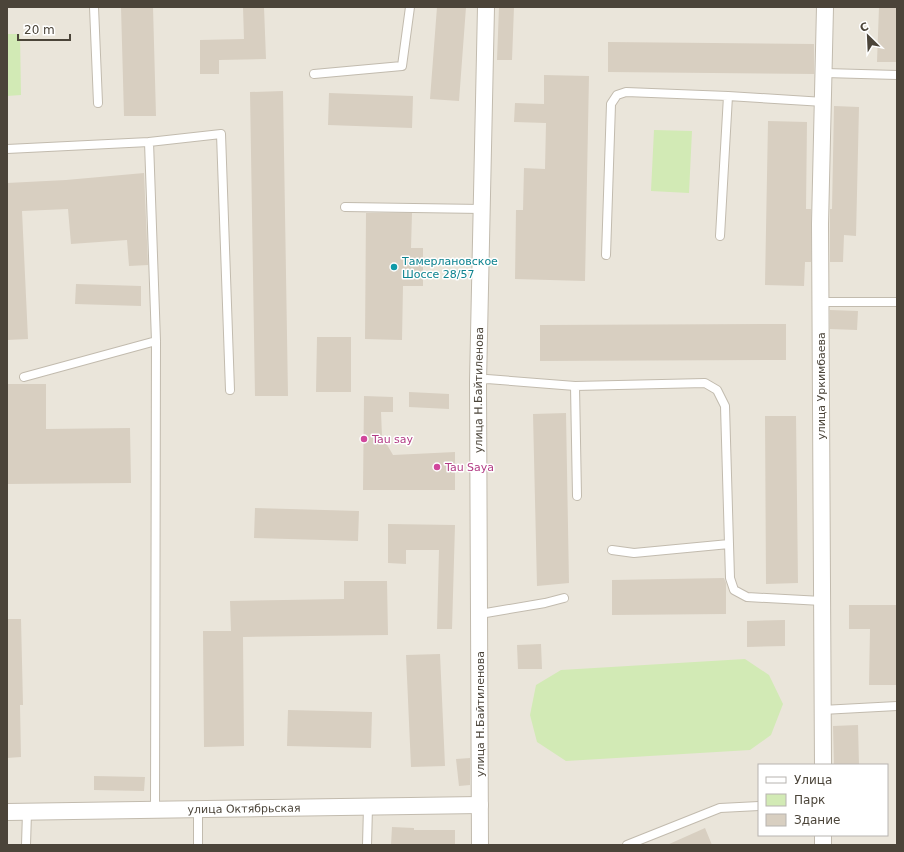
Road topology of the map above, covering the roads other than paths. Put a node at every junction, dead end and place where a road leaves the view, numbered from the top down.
1 (94, 7) edge
2 (410, 7) edge
3 (486, 7) edge
4 (825, 7) edge
5 (825, 73) junction
6 (314, 74) dead end
7 (897, 75) edge
8 (728, 96) junction
9 (824, 102) junction
10 (98, 103) dead end
11 (149, 142) junction
12 (7, 149) edge
13 (345, 207) dead end
14 (482, 209) junction
15 (720, 236) dead end
16 (606, 255) dead end
17 (821, 302) junction
18 (897, 302) edge
19 (156, 341) junction
20 (24, 376) dead end
21 (478, 382) junction
22 (575, 386) junction
23 (230, 390) dead end
24 (577, 496) dead end
25 (729, 544) junction
26 (612, 550) dead end
27 (564, 598) dead end
28 (822, 601) junction
29 (480, 614) junction
30 (897, 706) edge
31 (822, 710) junction
32 (823, 764) edge
33 (480, 805) junction
34 (758, 806) edge
35 (368, 807) junction
36 (198, 809) junction
37 (155, 810) junction
38 (7, 812) edge
39 (27, 812) junction
40 (26, 845) edge
41 (198, 845) edge
42 (367, 845) edge
43 (480, 845) edge
44 (627, 845) edge

1 - 10 lane
2 - 6 lane
3 - 14 street, улица Н.Байтиленова
4 - 5 street, улица Уркимбаева
5 - 7 lane
5 - 9 street, улица Уркимбаева
8 - 9 lane
8 - 15 lane
8 - 16 lane
9 - 17 street, улица Уркимбаева
11 - 12 lane
11 - 19 lane
11 - 23 lane
13 - 14 lane
14 - 21 street, улица Н.Байтиленова
17 - 18 lane
17 - 28 street, улица Уркимбаева
19 - 20 lane
19 - 37 lane
21 - 22 lane
21 - 29 street, улица Н.Байтиленова
22 - 24 lane
22 - 25 lane
25 - 26 lane
25 - 28 lane
27 - 29 lane
28 - 31 street, улица Уркимбаева
29 - 33 street, улица Н.Байтиленова
30 - 31 lane
31 - 32 street, улица Уркимбаева
33 - 35 street, улица Октябрьская
33 - 43 street, улица Н.Байтиленова
34 - 44 lane
35 - 36 street, улица Октябрьская
35 - 42 lane
36 - 37 street, улица Октябрьская
36 - 41 lane
37 - 39 street, улица Октябрьская
38 - 39 street, улица Октябрьская
39 - 40 lane

